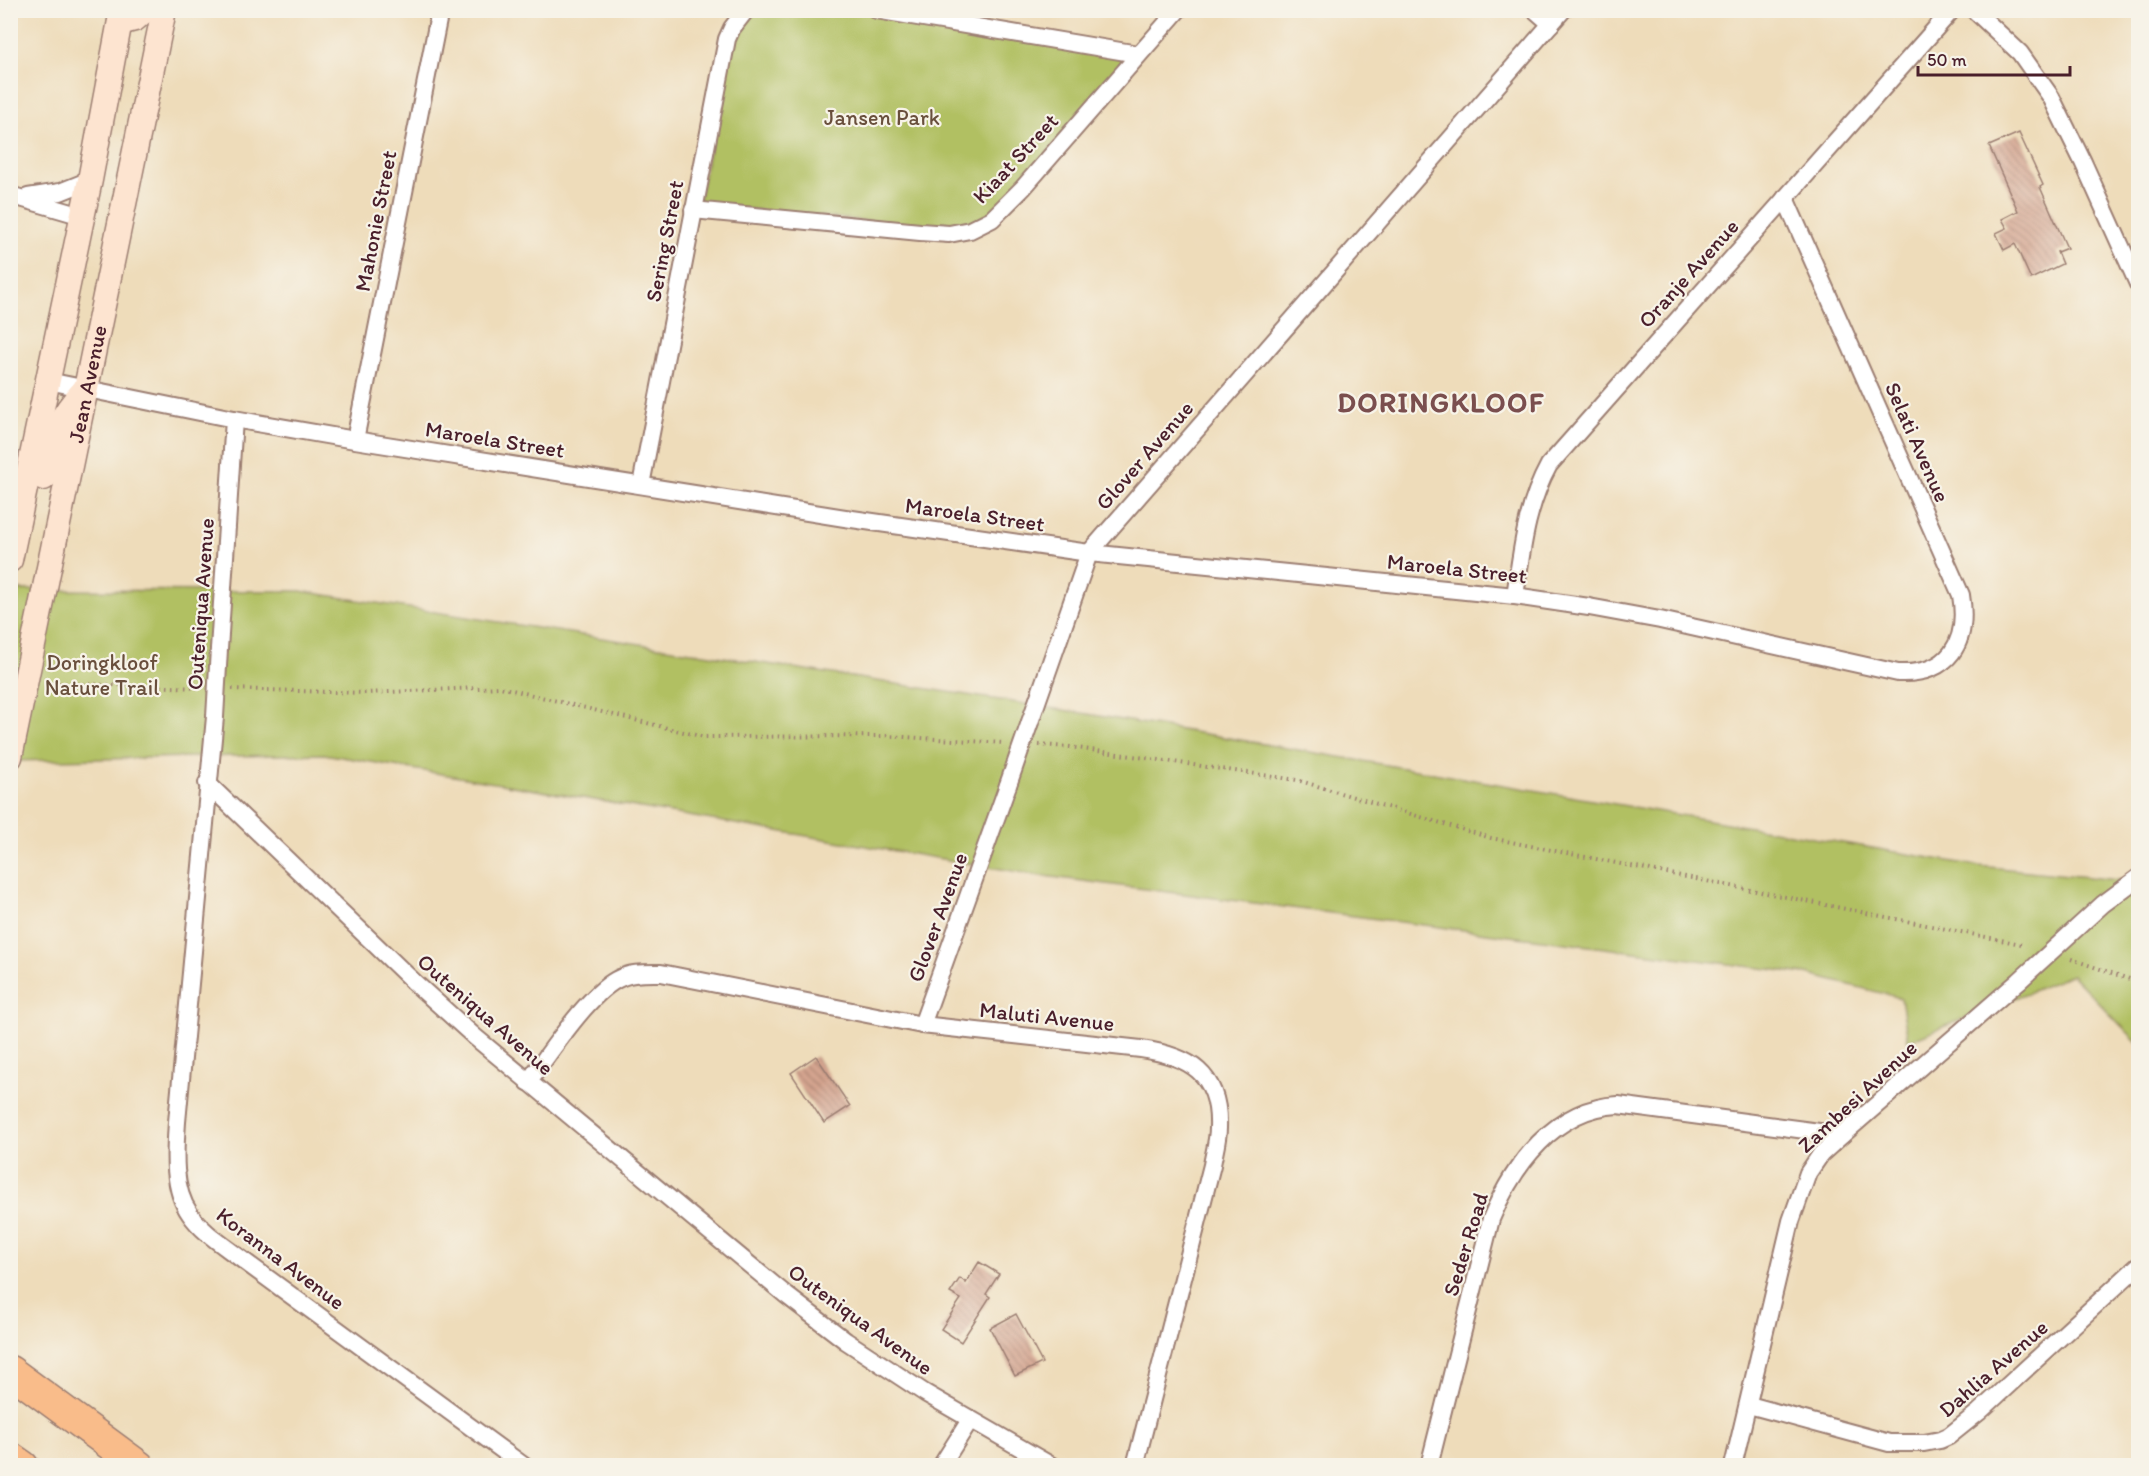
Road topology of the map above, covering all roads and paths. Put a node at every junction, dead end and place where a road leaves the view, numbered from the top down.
1 (146, 10) edge
2 (164, 10) edge
3 (440, 10) edge
4 (746, 10) edge
5 (876, 10) edge
6 (1178, 10) edge
7 (1535, 10) edge
8 (1563, 10) edge
9 (1952, 10) edge
10 (1974, 10) edge
11 (121, 17) edge
12 (1551, 24) junction
13 (1138, 54) junction
14 (90, 180) junction
15 (16, 196) edge
16 (1785, 198) junction
17 (693, 210) junction
18 (81, 216) junction
19 (2139, 284) edge
20 (48, 381) junction
21 (87, 388) junction
22 (234, 419) junction
23 (355, 440) junction
24 (641, 485) junction
25 (12, 551) edge
26 (1089, 553) junction
27 (1515, 596) junction
28 (1898, 673) joint
29 (54, 683) dead end
30 (209, 688) dead end
31 (221, 688) dead end
32 (1012, 744) dead end
33 (1035, 745) dead end
34 (10, 757) edge
35 (207, 783) junction
36 (2139, 878) edge
37 (2021, 944) dead end
38 (2071, 959) dead end
39 (2139, 982) edge
40 (922, 1025) junction
41 (528, 1082) junction
42 (1842, 1135) junction
43 (2139, 1266) edge
44 (10, 1371) edge
45 (1749, 1405) junction
46 (970, 1420) junction
47 (10, 1457) edge
48 (23, 1466) edge
49 (140, 1466) edge
50 (524, 1466) edge
51 (941, 1466) edge
52 (1052, 1466) edge
53 (1135, 1466) edge
54 (1429, 1466) edge
55 (1733, 1466) edge

1 - 11 main road
2 - 21 main road, Jean Avenue
3 - 23 street, Mahonie Street
4 - 17 street, Sering Street
5 - 13 street
6 - 13 street, Kiaat Street
7 - 12 street
8 - 12 street, Glover Avenue
9 - 16 street, Oranje Avenue
10 - 19 street
11 - 14 main road, Jean Avenue
12 - 26 street, Glover Avenue
13 - 17 street, Kiaat Street
14 - 15 street
14 - 18 main road, Jean Avenue
15 - 18 street
16 - 27 street, Oranje Avenue
16 - 28 street, Selati Avenue
17 - 24 street, Sering Street
18 - 20 main road, Jean Avenue
20 - 21 street, Maroela Street
20 - 25 main road, Jean Avenue
21 - 22 street, Maroela Street
21 - 25 main road
21 - 34 main road, Jean Avenue
22 - 23 street, Maroela Street
22 - 35 street, Outeniqua Avenue, bridge
23 - 24 street, Maroela Street
24 - 26 street, Maroela Street
26 - 27 street, Maroela Street
26 - 40 street, Glover Avenue, bridge
27 - 28 street, Maroela Street
29 - 30 path
31 - 32 path
33 - 37 path
35 - 41 street, Outeniqua Avenue
35 - 50 street, Koranna Avenue
36 - 42 street, Zambesi Avenue
38 - 39 path
40 - 41 street, Maluti Avenue
40 - 53 street, Maluti Avenue
41 - 46 street, Outeniqua Avenue
42 - 45 street, Zambesi Avenue
42 - 54 street, Seder Road
43 - 45 street, Dahlia Avenue
44 - 49 highway
45 - 55 street, Zambesi Avenue
46 - 51 street
46 - 52 street, Outeniqua Avenue
47 - 48 highway

